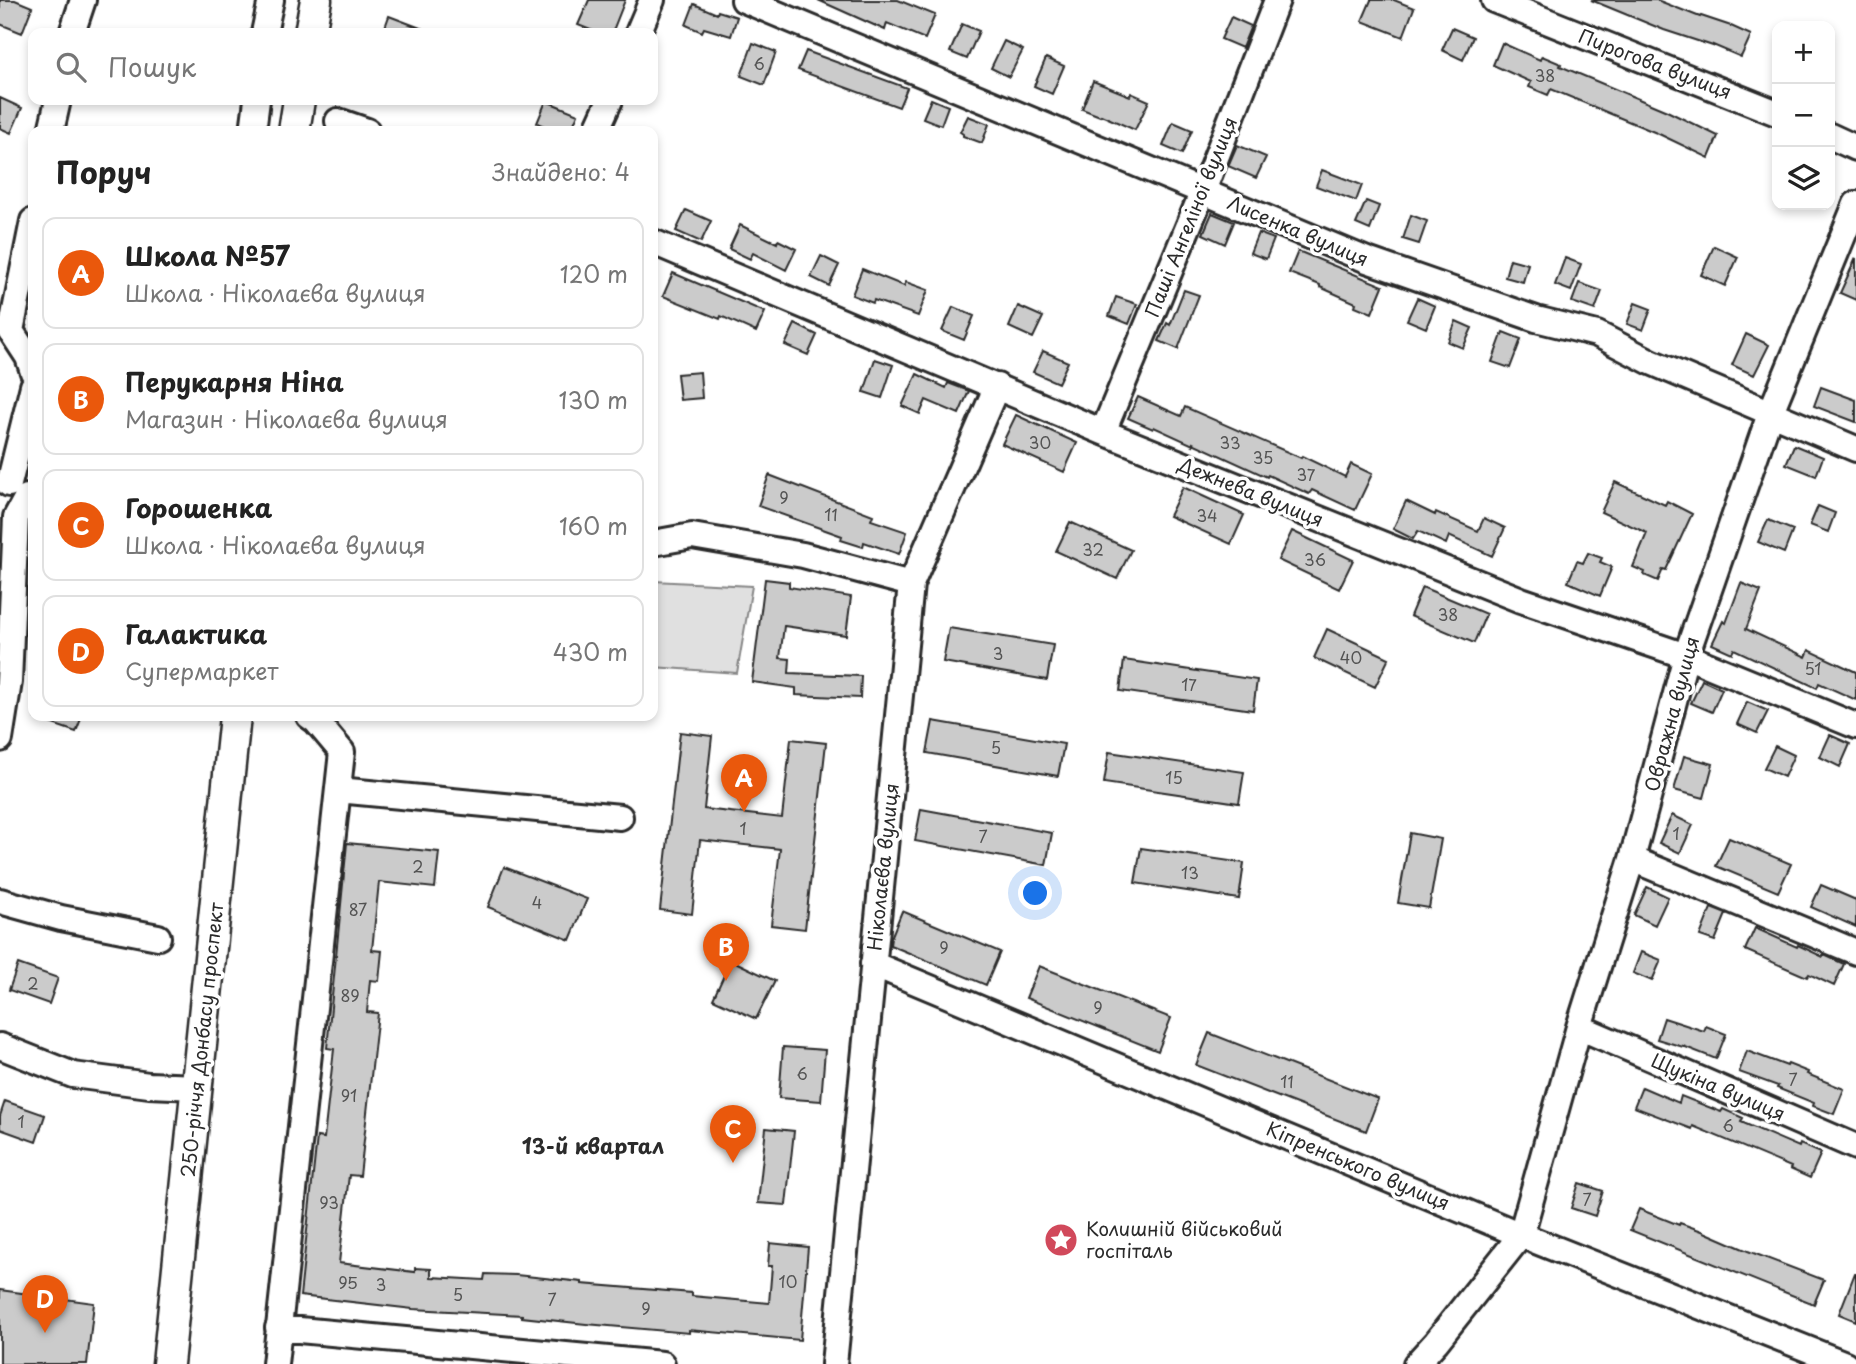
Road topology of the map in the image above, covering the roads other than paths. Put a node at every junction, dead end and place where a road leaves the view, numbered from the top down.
1 (83, 0) edge
2 (271, 0) edge
3 (316, 0) edge
4 (652, 0) edge
5 (744, 0) edge
6 (1277, 0) edge
7 (1494, 0) edge
8 (74, 28) edge
9 (265, 28) edge
10 (311, 28) edge
11 (640, 28) edge
12 (57, 105) edge
13 (256, 105) edge
14 (298, 105) edge
15 (608, 105) edge
16 (1772, 111) edge
17 (338, 121) dead end
18 (52, 126) edge
19 (254, 126) edge
20 (295, 126) edge
21 (352, 126) edge
22 (598, 126) edge
23 (1835, 138) edge
24 (1856, 148) edge
25 (1203, 191) junction
26 (1856, 204) edge
27 (658, 244) edge
28 (28, 246) edge
29 (28, 357) edge
30 (997, 386) junction
31 (1770, 414) junction
32 (28, 418) edge
33 (1103, 432) junction
34 (1856, 449) edge
35 (17, 490) edge
36 (658, 542) edge
37 (911, 584) junction
38 (1686, 656) junction
39 (234, 721) edge
40 (316, 721) edge
41 (1856, 726) edge
42 (0, 739) edge
43 (338, 790) junction
44 (620, 817) dead end
45 (1632, 859) junction
46 (0, 901) edge
47 (158, 937) dead end
48 (1856, 952) edge
49 (873, 964) junction
50 (1579, 1027) junction
51 (0, 1046) edge
52 (197, 1087) junction
53 (1856, 1147) edge
54 (1521, 1234) junction
55 (278, 1328) junction
56 (168, 1364) edge
57 (275, 1364) edge
58 (662, 1364) edge
59 (834, 1364) edge
60 (1416, 1364) edge
61 (1844, 1364) edge

1 - 8 street
2 - 9 street
3 - 10 main road
4 - 11 street
5 - 25 street, Лисенка вулиця
6 - 25 street, Паші Ангеліної вулиця
7 - 16 street, Пирогова вулиця
12 - 18 street
13 - 19 street
14 - 20 main road
15 - 22 street
17 - 21 street
23 - 24 street
25 - 31 street, Лисенка вулиця
25 - 33 street, Паші Ангеліної вулиця
26 - 31 street, Овражна вулиця
27 - 30 street, Дежнева вулиця
28 - 29 street
30 - 33 street, Дежнева вулиця
30 - 37 street, Ніколаєва вулиця
31 - 34 street, Лисенка вулиця
31 - 38 street, Овражна вулиця
32 - 35 street
33 - 38 street, Дежнева вулиця
35 - 42 street
36 - 37 street
37 - 49 street, Ніколаєва вулиця
38 - 41 street, Дежнева вулиця
38 - 45 street, Овражна вулиця
39 - 52 main road, 250-річчя Донбасу проспект
40 - 43 street
43 - 44 street
43 - 55 street
45 - 48 street
45 - 50 street, Овражна вулиця
46 - 47 street
49 - 54 street, Кіпренського вулиця
49 - 59 street, Ніколаєва вулиця
50 - 53 street, Щукіна вулиця
50 - 54 street, Овражна вулиця
51 - 52 street
52 - 56 main road, 250-річчя Донбасу проспект
54 - 60 street
54 - 61 street, Кіпренського вулиця
55 - 57 street
55 - 58 street

